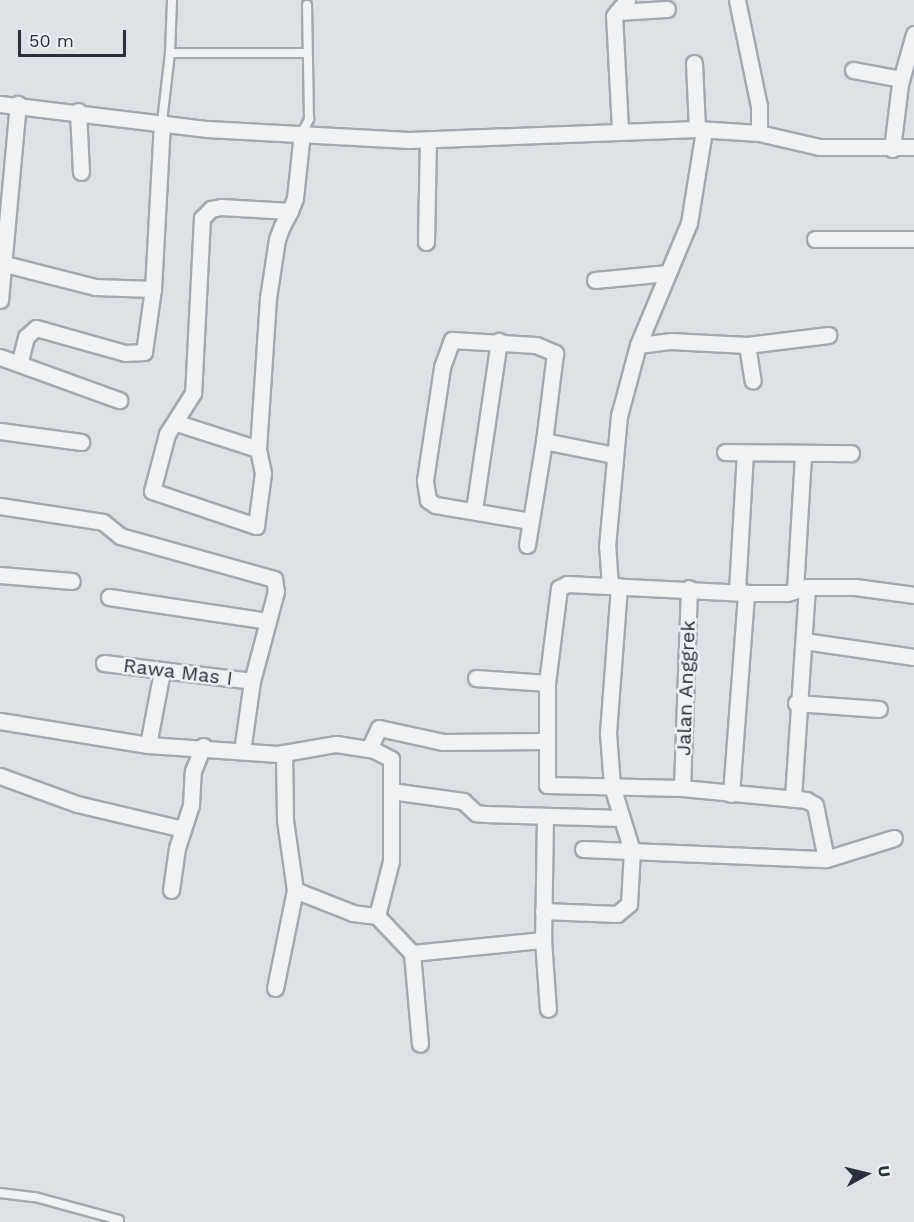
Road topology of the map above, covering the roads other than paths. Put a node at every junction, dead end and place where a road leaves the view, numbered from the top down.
1 (172, 0) edge
2 (737, 0) edge
3 (308, 5) dead end
4 (622, 6) edge
5 (667, 9) dead end
6 (914, 34) edge
7 (170, 53) junction
8 (307, 53) junction
9 (694, 63) dead end
10 (854, 70) dead end
11 (901, 79) junction
12 (0, 104) edge
13 (18, 104) junction
14 (78, 111) junction
15 (162, 122) junction
16 (620, 129) junction
17 (700, 129) junction
18 (302, 133) junction
19 (759, 133) junction
20 (428, 141) junction
21 (914, 147) edge
22 (892, 149) junction
23 (81, 172) dead end
24 (290, 212) junction
25 (914, 238) edge
26 (815, 239) dead end
27 (426, 242) dead end
28 (3, 253) edge
29 (668, 273) junction
30 (595, 280) dead end
31 (153, 289) junction
32 (0, 300) edge
33 (828, 335) dead end
34 (499, 341) junction
35 (638, 345) junction
36 (747, 345) junction
37 (0, 357) edge
38 (20, 361) junction
39 (753, 381) dead end
40 (119, 400) dead end
41 (177, 423) junction
42 (0, 431) edge
43 (543, 441) junction
44 (81, 442) dead end
45 (258, 449) junction
46 (724, 452) dead end
47 (851, 453) dead end
48 (745, 454) junction
49 (803, 454) junction
50 (614, 455) junction
51 (0, 506) edge
52 (474, 510) junction
53 (530, 521) junction
54 (527, 545) dead end
55 (0, 575) edge
56 (72, 581) dead end
57 (615, 586) junction
58 (689, 588) junction
59 (801, 588) junction
60 (742, 592) junction
61 (914, 595) edge
62 (109, 597) dead end
63 (267, 621) junction
64 (804, 642) junction
65 (914, 657) edge
66 (104, 663) dead end
67 (162, 671) junction
68 (476, 678) dead end
69 (252, 681) junction
70 (547, 683) junction
71 (796, 703) junction
72 (879, 709) dead end
73 (0, 721) edge
74 (545, 741) junction
75 (148, 745) junction
76 (203, 746) junction
77 (369, 749) junction
78 (242, 751) junction
79 (284, 753) junction
80 (0, 776) edge
81 (612, 786) junction
82 (682, 788) junction
83 (391, 791) junction
84 (731, 794) junction
85 (793, 797) junction
86 (545, 818) junction
87 (621, 818) junction
88 (183, 830) junction
89 (894, 838) dead end
90 (583, 849) dead end
91 (632, 851) junction
92 (826, 859) junction
93 (171, 890) dead end
94 (295, 890) junction
95 (543, 911) junction
96 (377, 916) junction
97 (543, 940) junction
98 (412, 952) junction
99 (275, 988) dead end
100 (548, 1009) dead end
101 (420, 1044) dead end
102 (0, 1193) edge
103 (119, 1220) dead end

1 - 7 lane
2 - 19 street
3 - 8 lane
4 - 5 street
4 - 16 street
6 - 11 street
7 - 8 lane
7 - 15 lane
8 - 18 lane
9 - 17 street
10 - 11 street
11 - 22 street
12 - 13 street
13 - 14 street
13 - 28 street
14 - 15 street
14 - 23 street
15 - 18 street
15 - 31 street
16 - 17 street
16 - 20 street
17 - 19 street
17 - 29 street
18 - 20 street
18 - 24 street
19 - 22 street
20 - 27 street
21 - 22 street
24 - 41 street
24 - 45 street
25 - 26 street
28 - 31 street
28 - 32 street
29 - 30 street
29 - 35 street
31 - 38 street
33 - 36 street
34 - 43 street
34 - 52 street
34 - 52 street
35 - 36 street
35 - 50 street
36 - 39 street
37 - 38 street
38 - 40 street
41 - 45 street
41 - 45 street
42 - 44 street
43 - 50 street
43 - 53 street
46 - 48 street
47 - 49 street
48 - 49 street
48 - 60 street
49 - 59 street
50 - 57 street
51 - 63 street
52 - 53 street
53 - 54 street
55 - 56 street
57 - 58 street
57 - 70 street
57 - 81 street
58 - 60 street
58 - 82 street, Jalan Anggrek
59 - 60 street
59 - 61 street
59 - 64 street
60 - 84 street
62 - 63 street
63 - 69 street
64 - 65 street
64 - 71 street
66 - 67 street, Rawa Mas I
67 - 69 street, Rawa Mas I
67 - 75 street
68 - 70 street
69 - 78 street
70 - 74 street
71 - 72 street
71 - 85 street
73 - 75 street
74 - 77 street
74 - 81 street
75 - 76 street
76 - 78 street
76 - 88 street
77 - 79 street
77 - 83 street
78 - 79 street
79 - 94 street
80 - 88 street
81 - 82 street
81 - 87 street
82 - 84 street
83 - 86 street
83 - 96 street
84 - 85 street
85 - 92 street
86 - 87 street
86 - 95 street
87 - 91 street
88 - 93 street
89 - 92 street
90 - 91 street
91 - 92 street
91 - 95 street
94 - 96 street
94 - 99 street
95 - 97 street
96 - 98 street
97 - 98 street
97 - 100 street
98 - 101 street
102 - 103 lane

